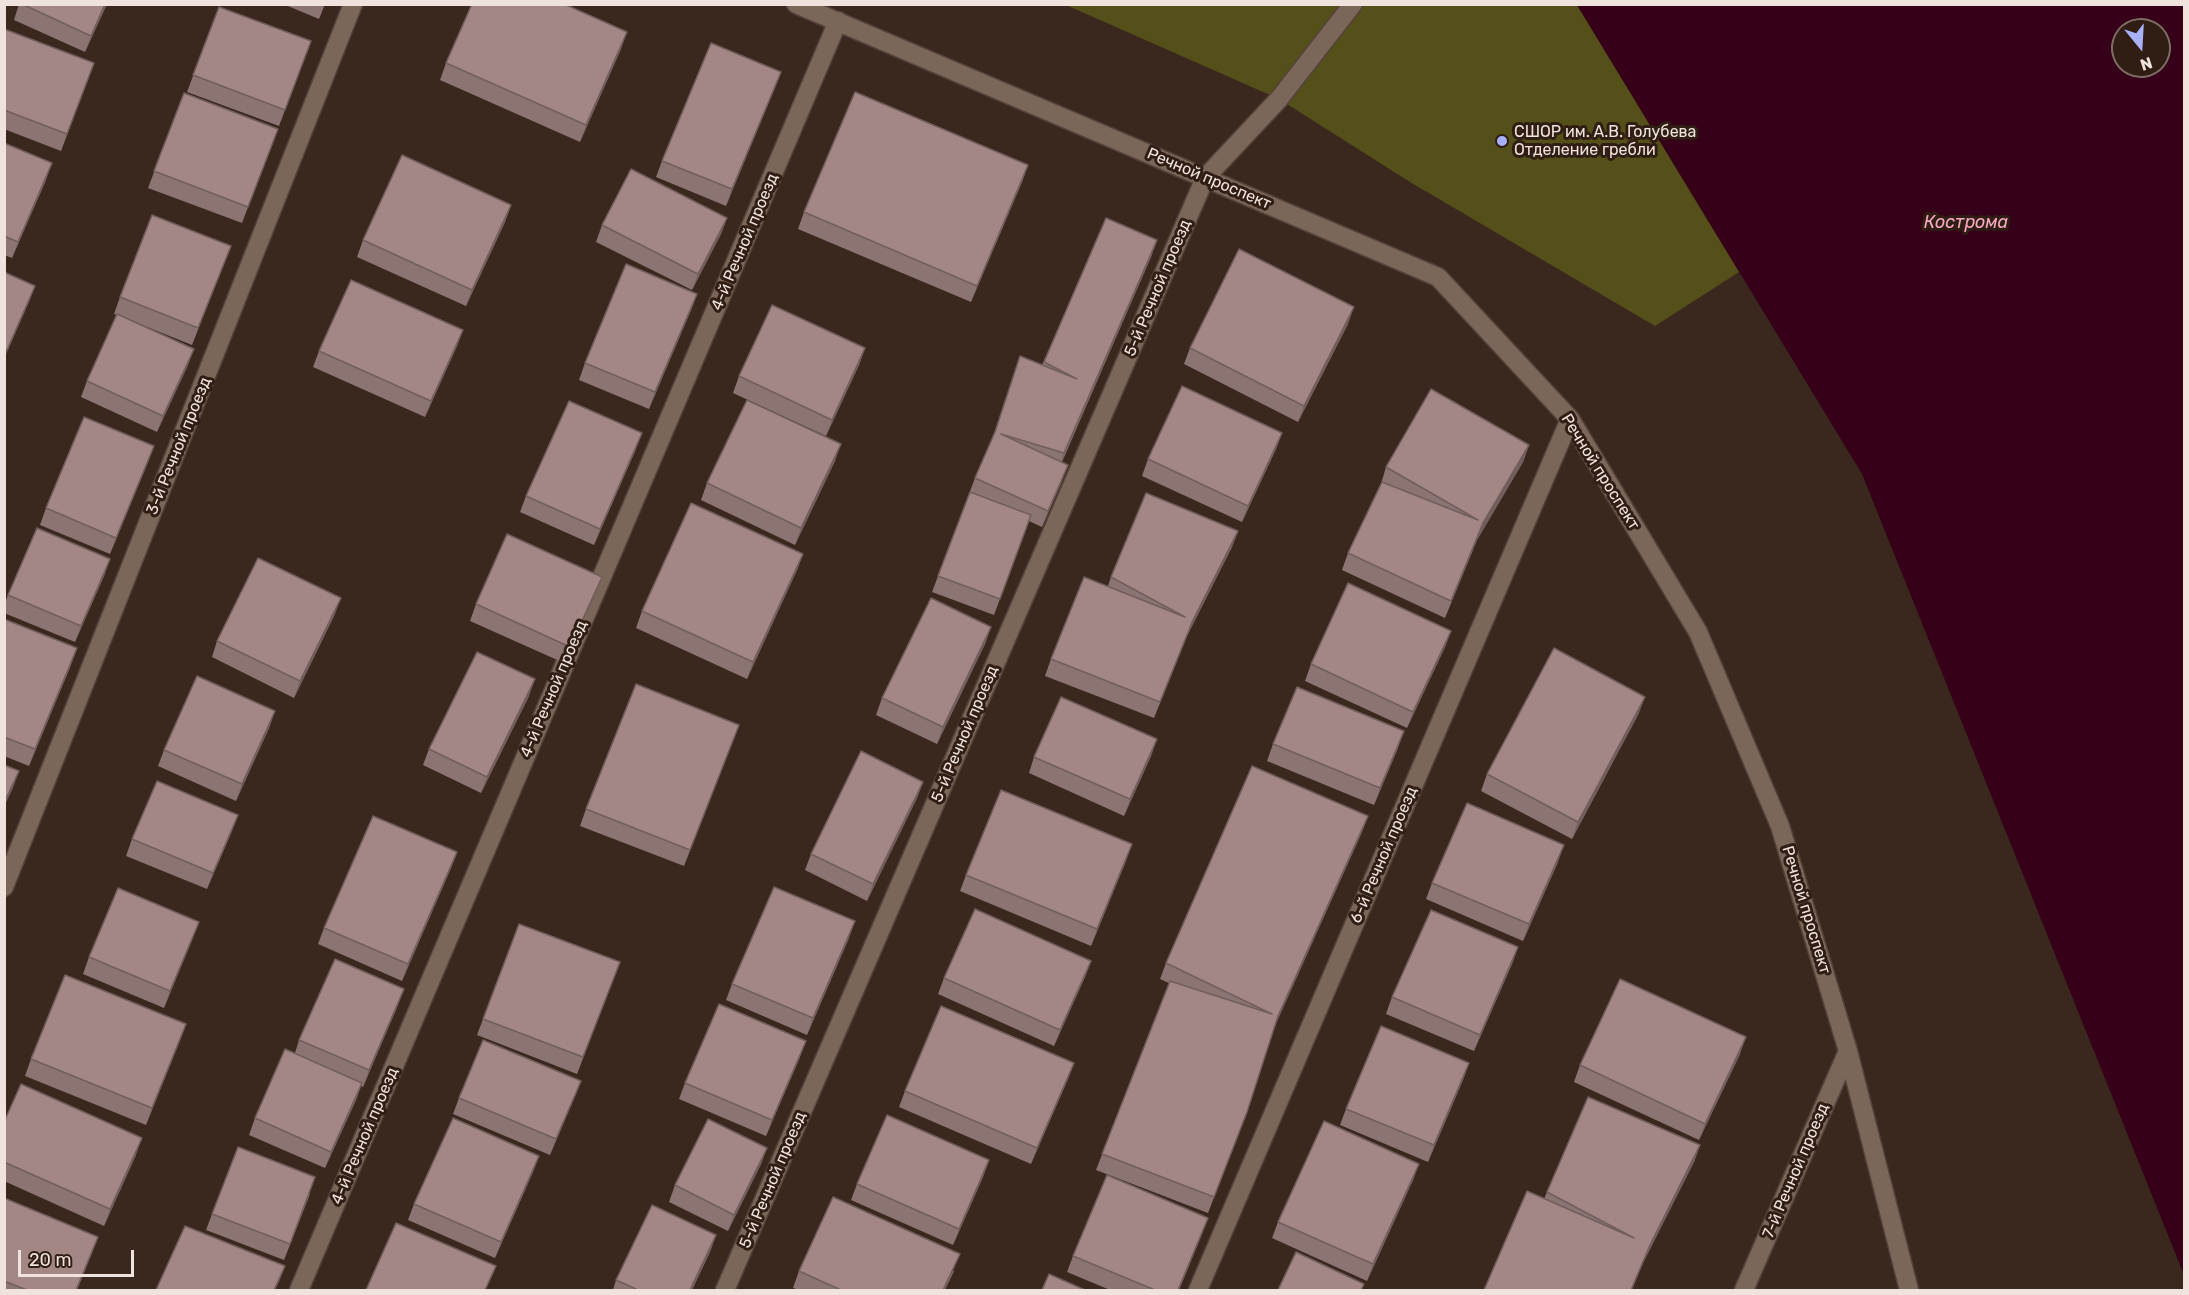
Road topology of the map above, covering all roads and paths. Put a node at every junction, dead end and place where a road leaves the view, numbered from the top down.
1 (353, 4) edge
2 (796, 4) edge
3 (1353, 4) edge
4 (838, 21) junction
5 (1205, 178) junction
6 (1570, 419) junction
7 (4, 887) edge
8 (1848, 1051) junction
9 (299, 1290) edge
10 (725, 1290) edge
11 (1198, 1290) edge
12 (1744, 1290) edge
13 (1908, 1290) edge

1 - 7 street, 3-й Речной проезд
2 - 4 street, Речной проспект
3 - 5 street, 5-й Речной проезд
4 - 5 street, Речной проспект
4 - 9 street, 4-й Речной проезд
5 - 6 street, Речной проспект
5 - 10 street, 5-й Речной проезд
6 - 8 street, Речной проспект
6 - 11 street, 6-й Речной проезд
8 - 12 street, 7-й Речной проезд
8 - 13 street, Речной проспект

